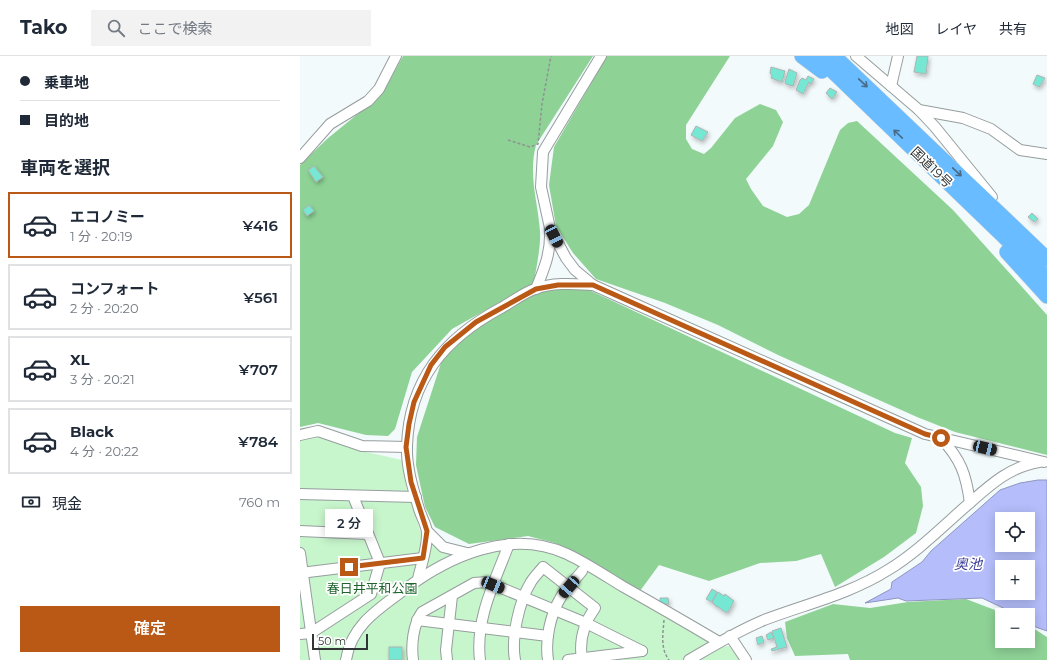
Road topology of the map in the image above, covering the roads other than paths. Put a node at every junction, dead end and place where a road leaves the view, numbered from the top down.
1 (396, 56) edge
2 (601, 56) edge
3 (802, 56) edge
4 (817, 56) edge
5 (834, 56) edge
6 (856, 56) edge
7 (898, 56) edge
8 (845, 84) junction
9 (891, 86) junction
10 (919, 110) junction
11 (1047, 154) edge
12 (300, 158) edge
13 (971, 195) junction
14 (992, 197) junction
15 (550, 228) junction
16 (1047, 245) edge
17 (1047, 259) edge
18 (1047, 278) edge
19 (593, 285) junction
20 (536, 289) junction
21 (1047, 296) edge
22 (300, 435) edge
23 (941, 438) junction
24 (406, 447) junction
25 (1046, 462) edge
26 (300, 494) edge
27 (353, 496) junction
28 (416, 497) junction
29 (970, 503) junction
30 (300, 531) edge
31 (427, 531) junction
32 (368, 534) junction
33 (510, 544) junction
34 (300, 553) edge
35 (467, 553) junction
36 (423, 558) junction
37 (380, 563) junction
38 (582, 571) dead end
39 (301, 573) edge
40 (418, 579) junction
41 (493, 585) junction
42 (569, 587) junction
43 (452, 596) junction
44 (524, 598) junction
45 (556, 610) junction
46 (417, 620) junction
47 (449, 623) junction
48 (586, 624) junction
49 (482, 627) junction
50 (515, 632) junction
51 (311, 633) junction
52 (300, 634) edge
53 (548, 636) junction
54 (730, 636) junction
55 (719, 642) junction
56 (642, 651) junction
57 (582, 659) edge
58 (315, 660) edge
59 (346, 660) edge
60 (413, 660) edge
61 (447, 660) edge
62 (480, 660) edge
63 (515, 660) edge
64 (548, 660) edge
65 (568, 660) edge
66 (632, 660) edge
67 (689, 660) edge
68 (746, 660) edge

1 - 12 street
2 - 15 street
3 - 8 highway
4 - 8 highway, 国道19号
5 -> 13 highway, 国道19号
6 - 9 street
7 - 9 street
13 -> 8 highway, 国道19号
9 - 10 street
10 - 11 street
10 - 14 street
13 - 14 highway
13 - 17 highway, 国道19号
13 - 18 highway, 国道19号
13 - 21 highway
14 - 16 highway
15 - 19 street
15 - 20 street
19 - 20 street
19 - 23 street
20 - 24 street
22 - 24 street
23 - 25 street
23 - 29 street
24 - 28 street
25 - 29 street
26 - 27 street
27 - 28 street
27 - 32 street
28 - 31 street
29 - 54 street
30 - 32 street
31 - 35 street
31 - 36 street
32 - 37 street
33 - 35 street
33 - 41 street
33 - 55 street
34 - 39 street
35 - 40 street
36 - 37 street
36 - 40 street
37 - 39 street
37 - 51 street
38 - 42 street
39 - 51 street
40 - 59 street
41 - 43 street
41 - 44 street
41 - 49 street
42 - 44 street
42 - 45 street
42 - 48 street
43 - 46 street
43 - 47 street
44 - 45 street
44 - 50 street
45 - 48 street
45 - 53 street
46 - 47 street
46 - 60 street
47 - 49 street
47 - 61 street
48 - 56 street
48 - 57 street
49 - 50 street
49 - 62 street
50 - 53 street
50 - 63 street
51 - 52 street
51 - 58 street
53 - 64 street
54 - 55 street
54 - 68 street
55 - 67 street
56 - 57 street
56 - 66 street
57 - 65 street

